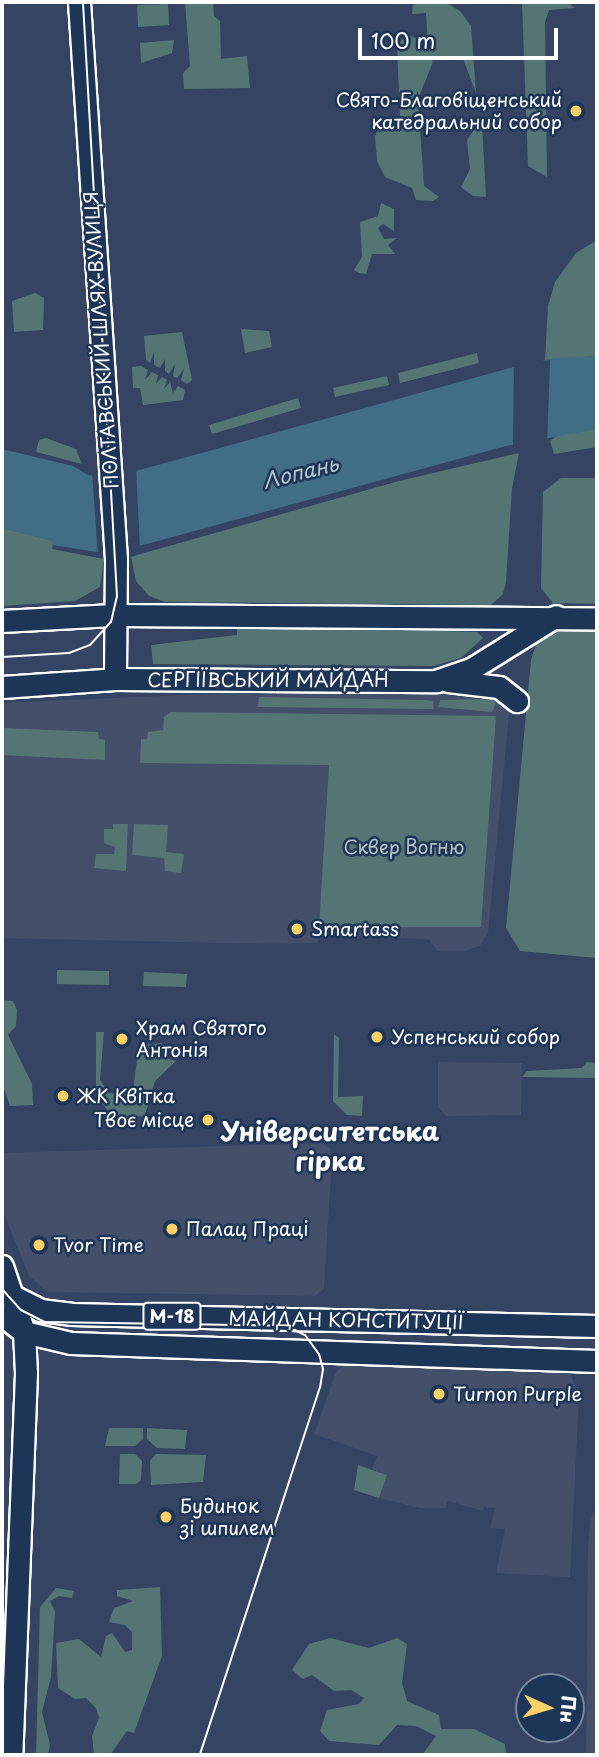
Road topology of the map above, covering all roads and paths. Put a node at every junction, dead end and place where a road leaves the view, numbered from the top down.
1 (79, 2) edge
2 (117, 615) junction
3 (597, 618) edge
4 (2, 621) edge
5 (524, 626) junction
6 (115, 679) junction
7 (436, 681) junction
8 (2, 687) edge
9 (517, 701) dead end
10 (2, 1266) edge
11 (8, 1298) edge
12 (2, 1315) edge
13 (597, 1326) edge
14 (24, 1332) junction
15 (597, 1360) edge
16 (11, 1564) edge
17 (11, 1755) edge

1 - 2 main road, ПОЛТАВСЬКИЙ ШЛЯХ ВУЛИЦЯ
2 - 4 main road
2 - 5 main road
2 - 6 main road, ПОЛТАВСЬКИЙ ШЛЯХ ВУЛИЦЯ
3 - 5 main road
5 - 7 main road, СЕРГІЇВСЬКИЙ МАЙДАН
6 - 7 main road, СЕРГІЇВСЬКИЙ МАЙДАН
6 - 8 main road, СЕРГІЇВСЬКИЙ МАЙДАН
7 - 9 main road
10 - 11 main road
11 - 13 main road, МАЙДАН КОНСТИТУЦІЇ / М-18
11 - 14 main road
12 - 14 main road
14 - 15 main road, МАЙДАН КОНСТИТУЦІЇ / М-18
14 - 16 main road
16 - 17 main road

